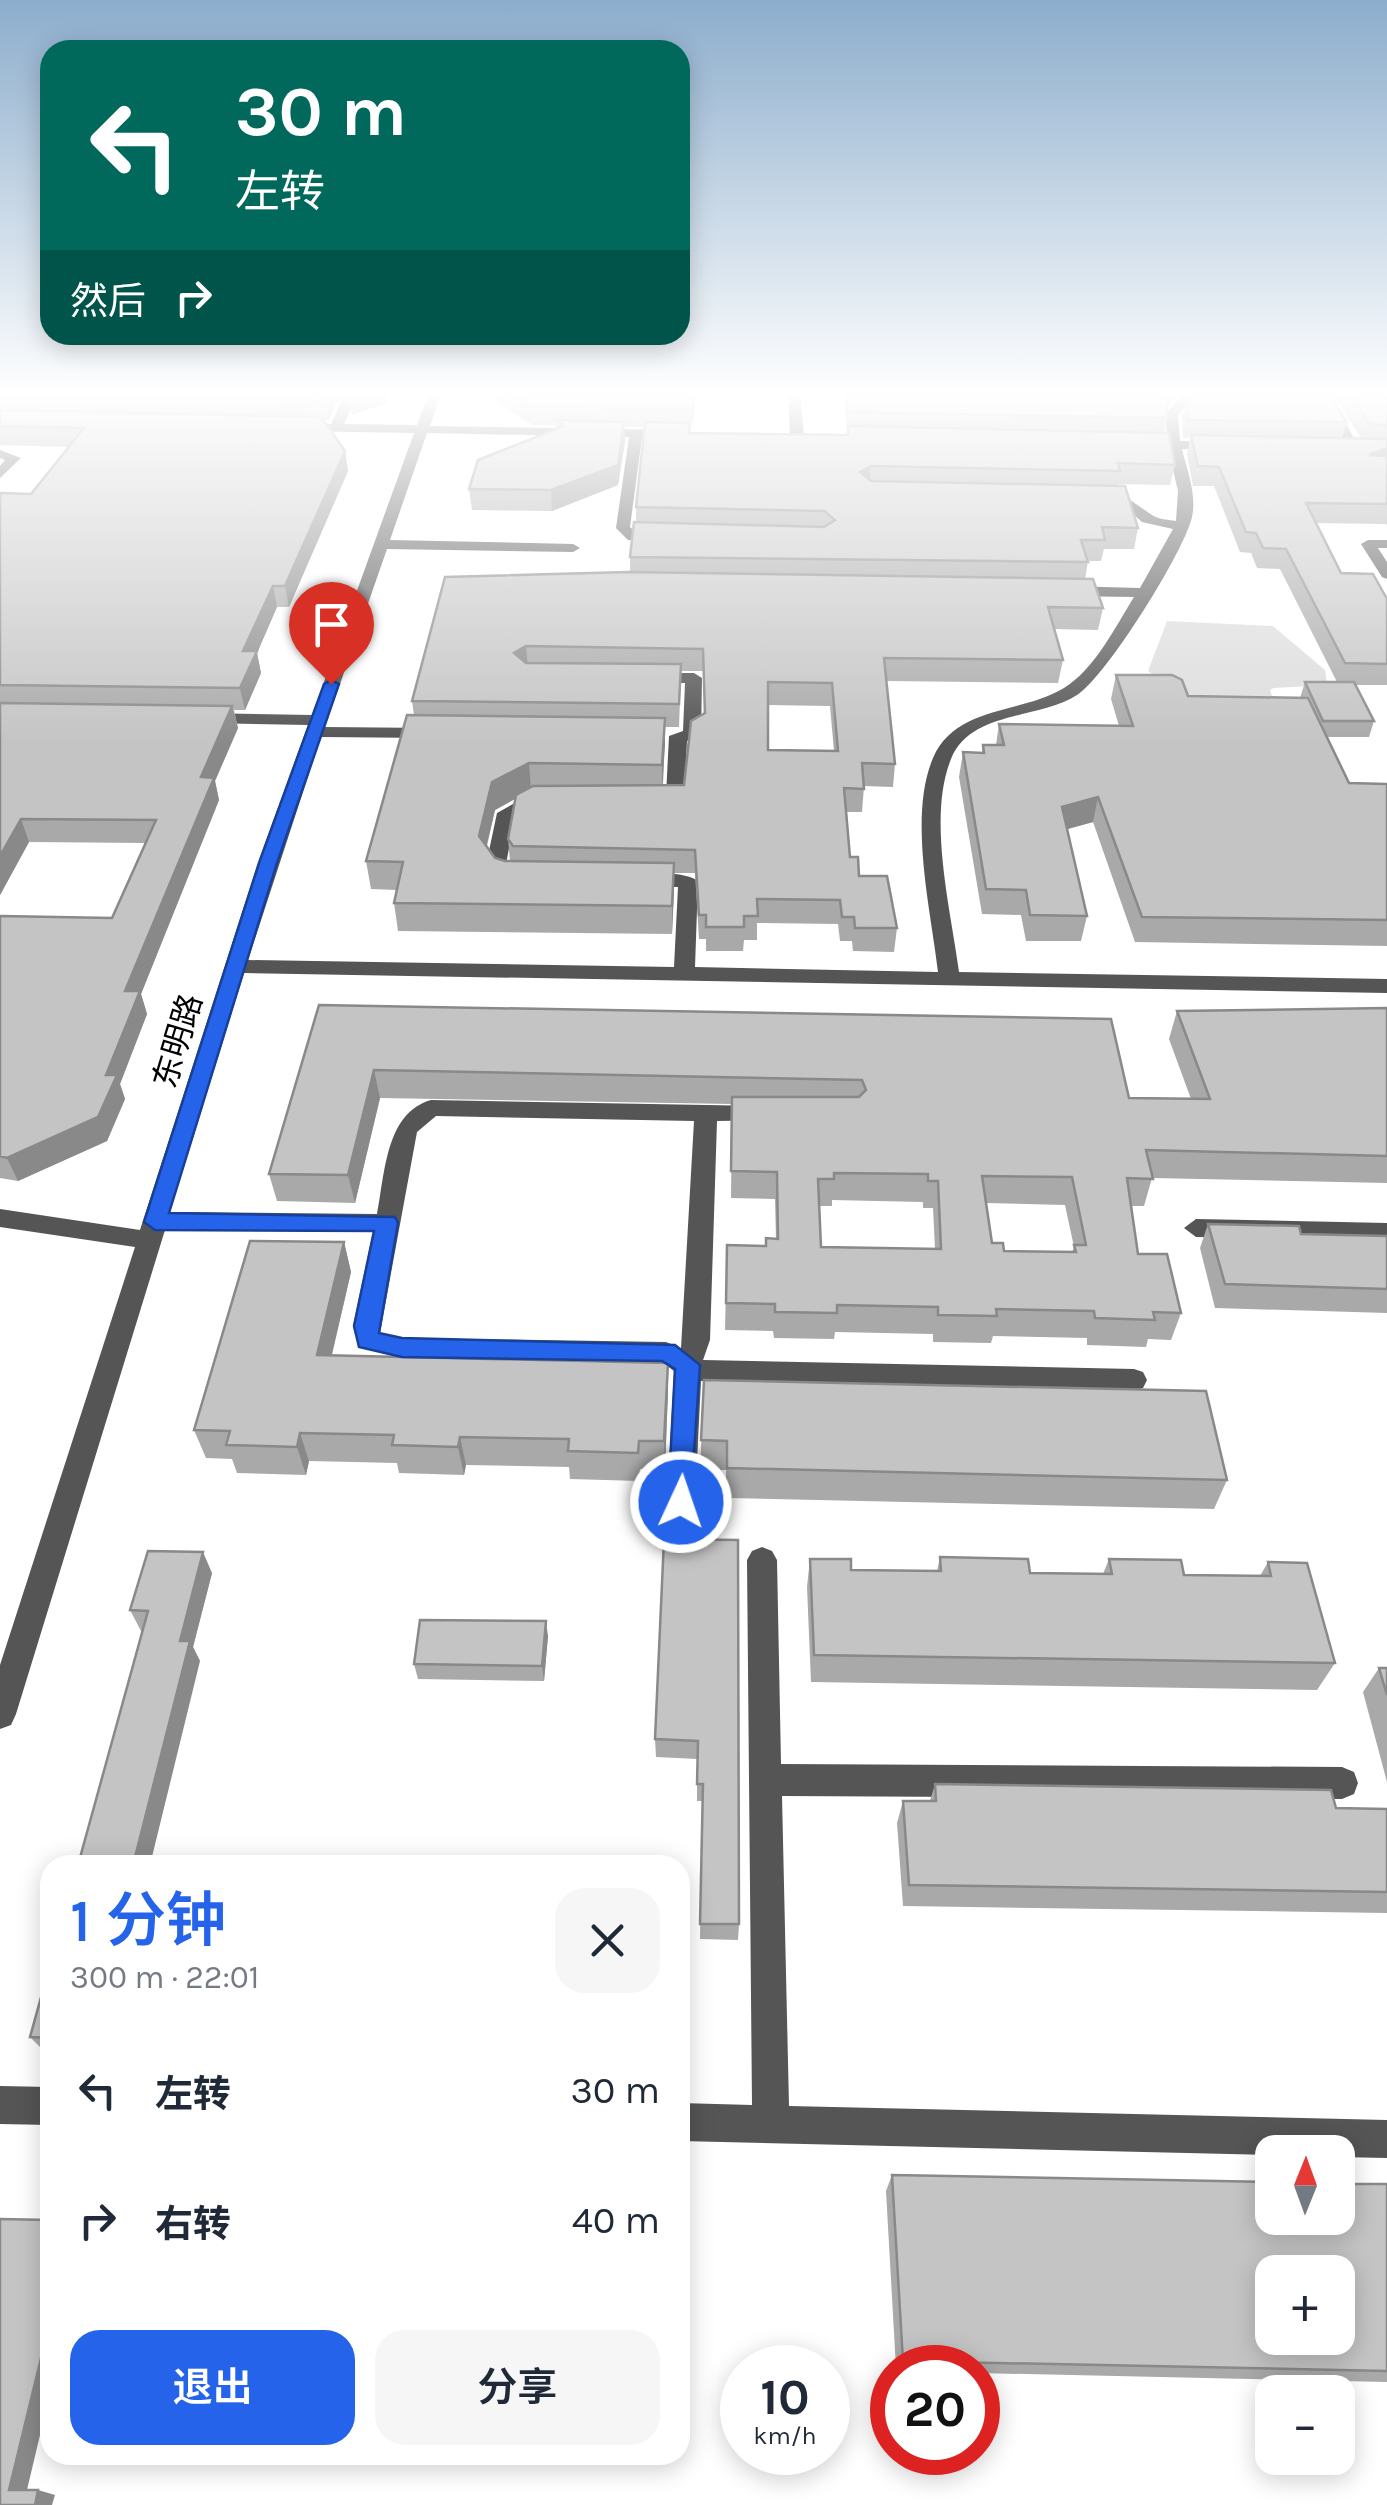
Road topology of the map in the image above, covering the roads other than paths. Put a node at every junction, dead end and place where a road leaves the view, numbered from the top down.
1 (393, 510) edge
2 (626, 510) edge
3 (1142, 510) edge
4 (1185, 510) edge
5 (1183, 527) junction
6 (690, 538) edge
7 (381, 544) junction
8 (1387, 544) edge
9 (573, 548) dead end
10 (1387, 574) edge
11 (1049, 591) edge
12 (1143, 593) junction
13 (620, 678) edge
14 (179, 718) edge
15 (317, 726) junction
16 (448, 734) edge
17 (567, 801) edge
18 (639, 802) edge
19 (528, 880) edge
20 (628, 881) edge
21 (236, 966) junction
22 (684, 974) junction
23 (949, 978) junction
24 (1387, 986) edge
25 (706, 1113) junction
26 (795, 1114) edge
27 (0, 1218) edge
28 (387, 1223) junction
29 (1196, 1228) dead end
30 (152, 1231) junction
31 (1387, 1232) edge
32 (688, 1367) junction
33 (1134, 1380) dead end
34 (681, 1502) dead end
35 (762, 1560) dead end
36 (0, 1714) edge
37 (766, 1780) junction
38 (1342, 1783) dead end
39 (0, 2105) edge
40 (40, 2106) edge
41 (690, 2122) edge
42 (770, 2124) junction
43 (1387, 2139) edge

1 - 7 street, 东明路
2 - 6 street
3 - 5 street
4 - 5 street
5 - 12 street
7 - 9 street
7 - 15 street, 东明路
8 - 10 street
11 - 12 street
12 - 23 street
13 - 18 street
14 - 15 street
15 - 16 street
15 - 21 street, 东明路
17 - 19 street
20 - 22 street
21 - 22 street
21 - 30 street, 东明路
22 - 23 street
23 - 24 street
25 - 26 street
25 - 28 street
25 - 32 street
27 - 30 street
28 - 30 street
28 - 32 street
29 - 31 street
30 - 36 street, 东明路
32 - 33 street
32 - 34 street
35 - 37 street
37 - 38 street
37 - 42 street
39 - 40 street
41 - 42 street
42 - 43 street

